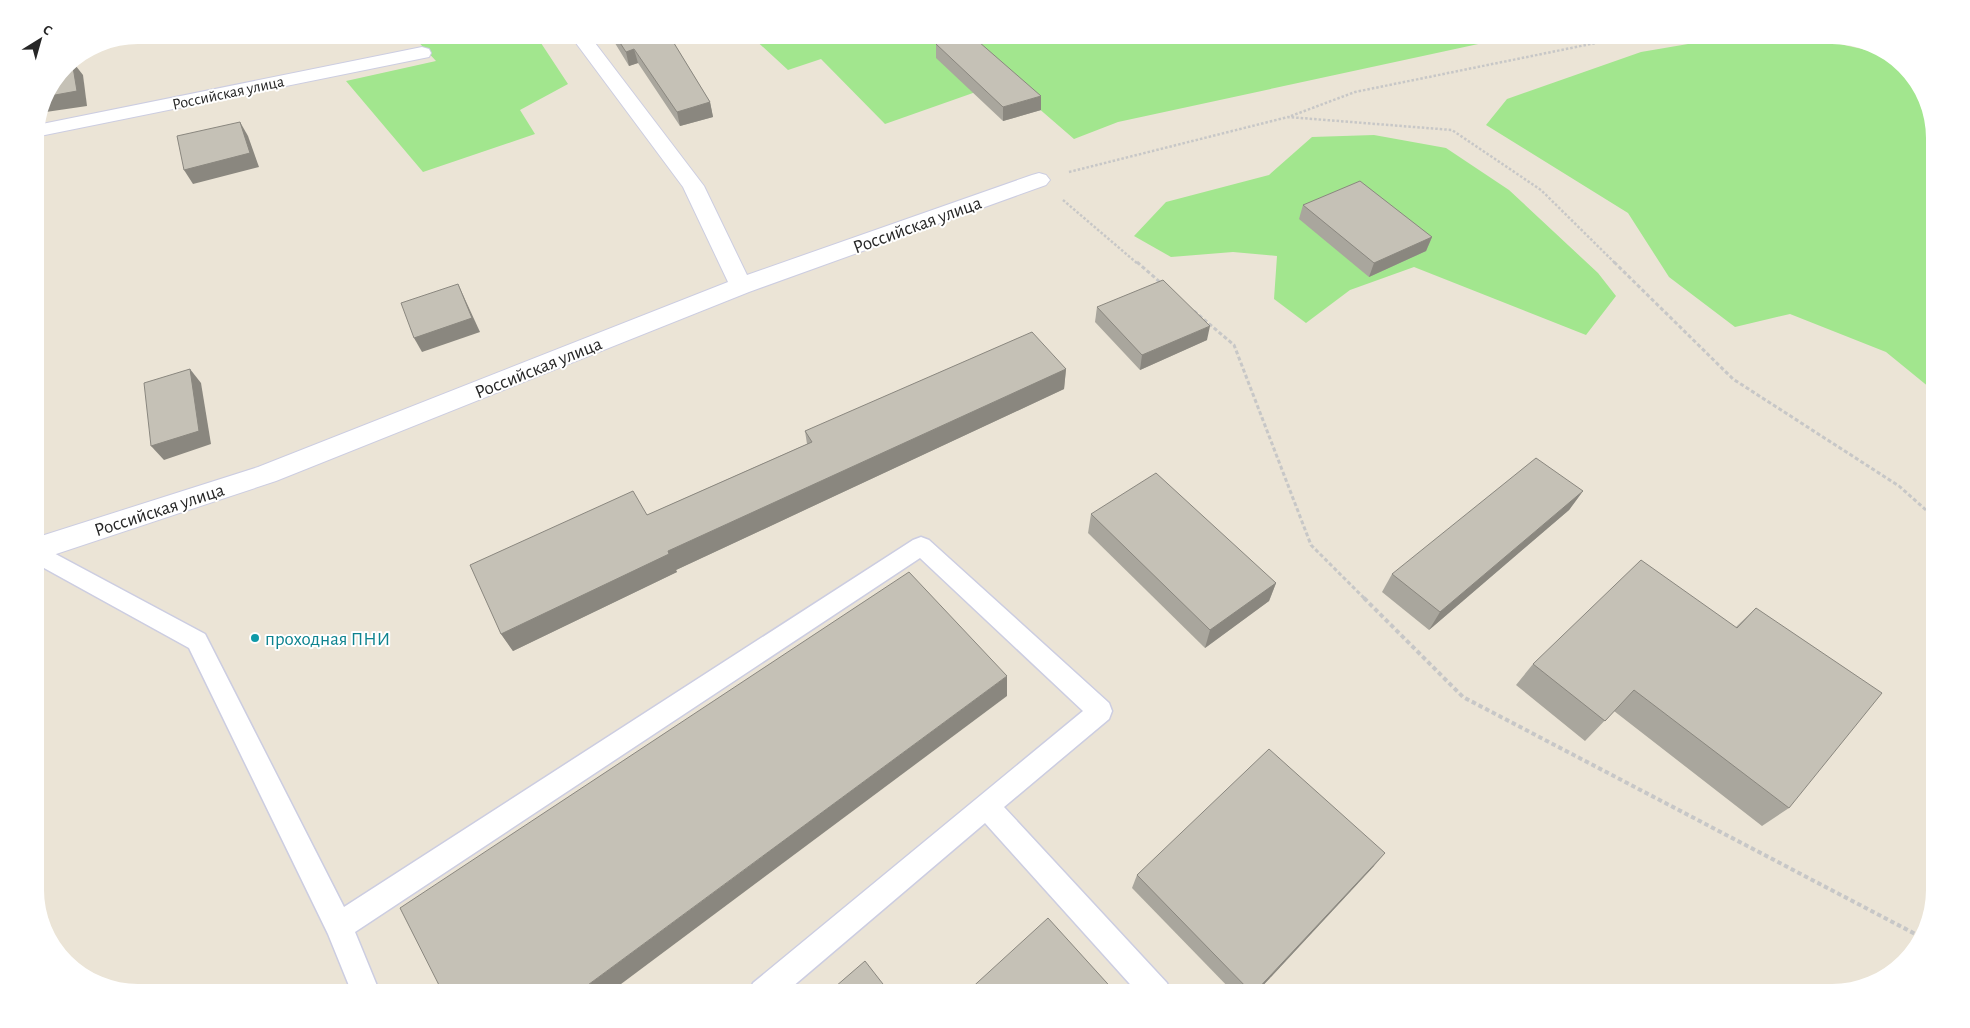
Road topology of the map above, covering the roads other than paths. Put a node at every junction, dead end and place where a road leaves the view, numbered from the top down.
1 (586, 44) edge
2 (422, 53) dead end
3 (44, 129) edge
4 (1039, 180) road end
5 (741, 286) junction
6 (44, 548) edge
7 (44, 556) edge
8 (986, 806) junction
9 (339, 926) junction
10 (362, 984) edge
11 (774, 984) edge
12 (1149, 984) edge

1 - 5 street
2 - 3 street, Российская улица
4 - 5 street, Российская улица
5 - 6 street, Российская улица
7 - 9 lane
8 - 9 lane
8 - 11 lane
8 - 12 lane
9 - 10 lane

